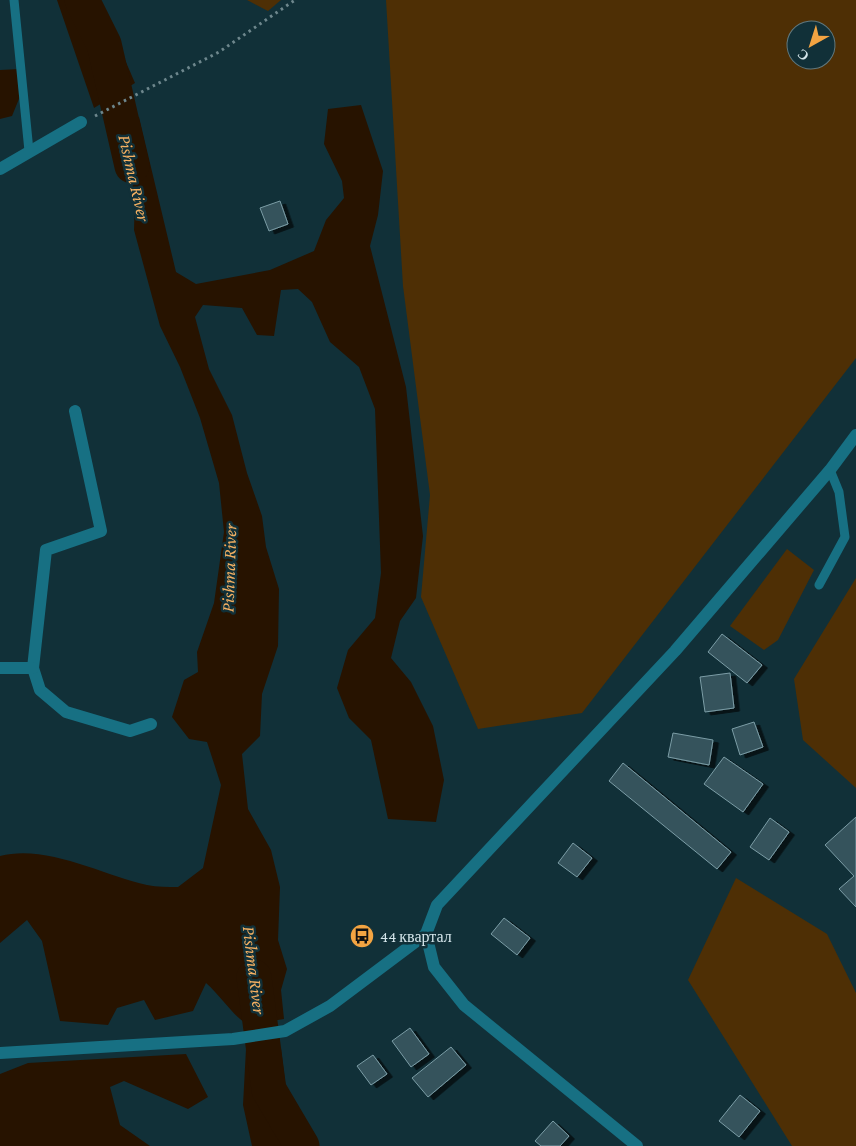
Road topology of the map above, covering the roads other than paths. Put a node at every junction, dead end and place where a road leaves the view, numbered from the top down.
1 (14, 0) edge
2 (80, 122) road end
3 (29, 152) junction
4 (0, 169) edge
5 (76, 411) dead end
6 (856, 435) edge
7 (830, 470) junction
8 (819, 585) dead end
9 (0, 668) edge
10 (34, 668) junction
11 (151, 724) dead end
12 (426, 934) junction
13 (0, 1053) edge
14 (637, 1146) edge

1 - 3 lane
2 - 3 street
3 - 4 street
5 - 10 street
6 - 7 street
7 - 8 lane
7 - 12 street
9 - 10 street
10 - 11 street
12 - 13 street
12 - 14 street

